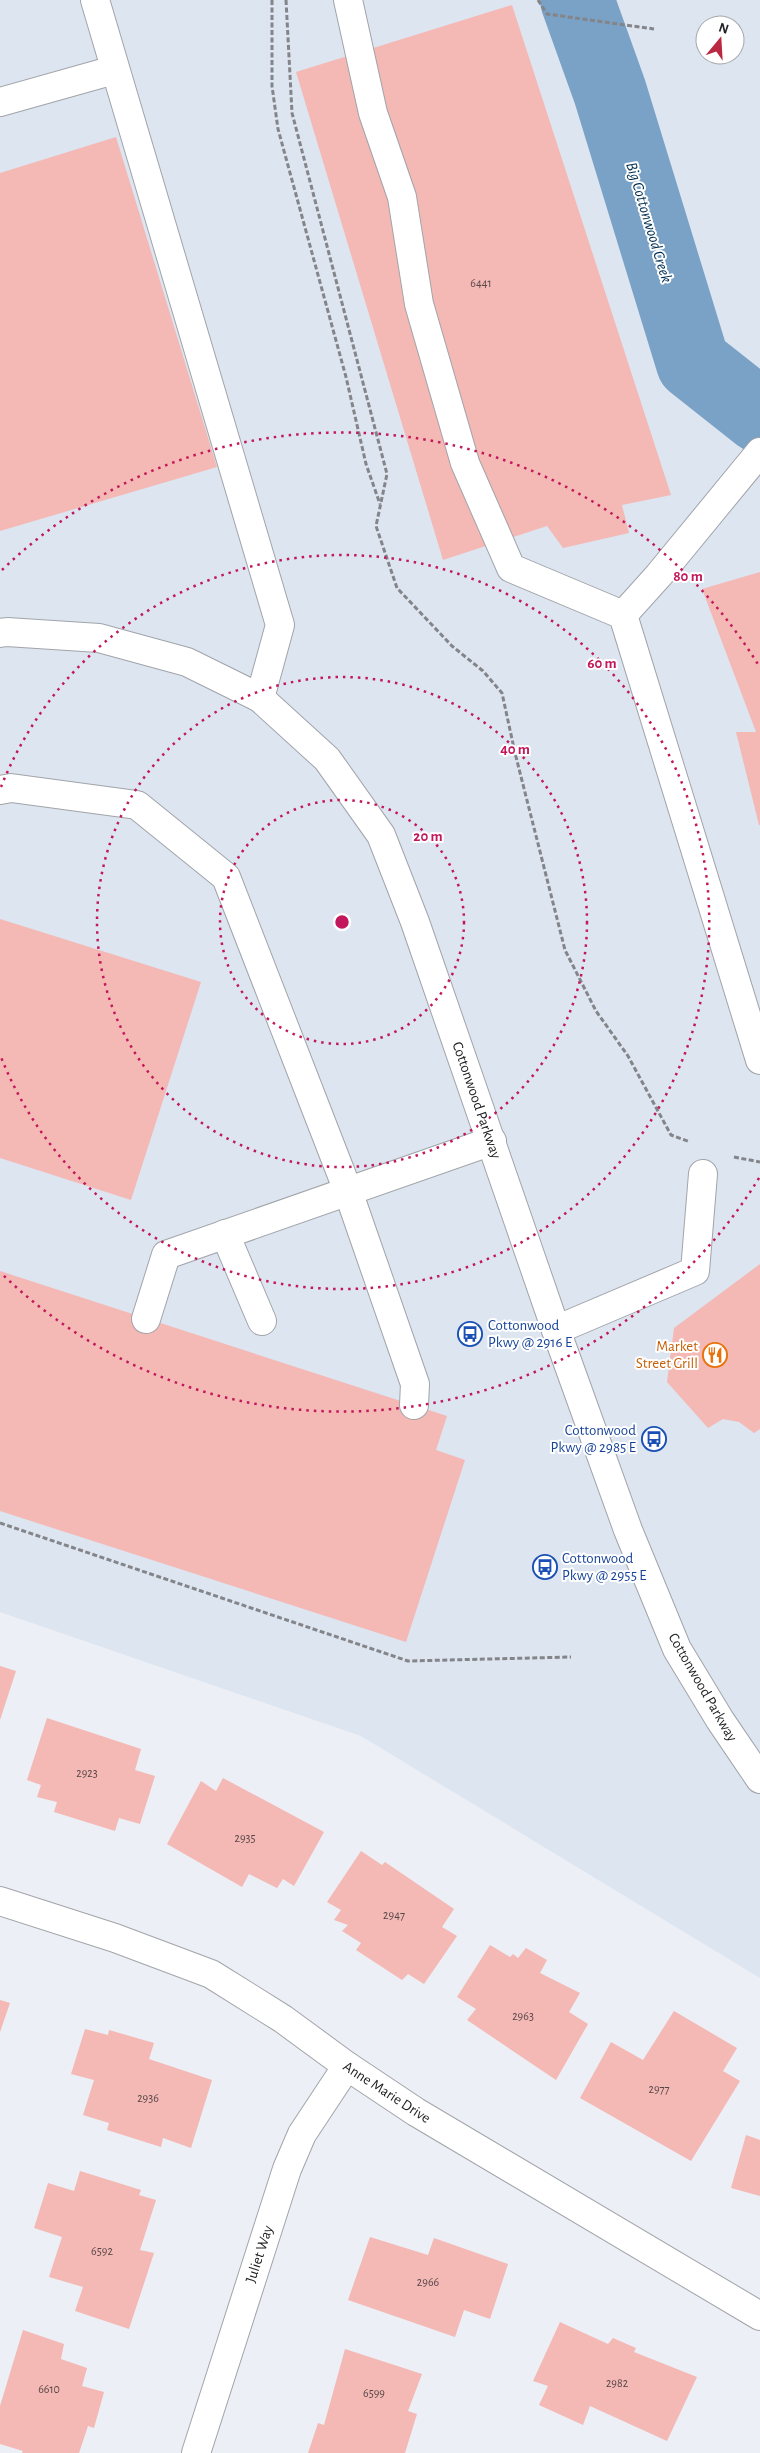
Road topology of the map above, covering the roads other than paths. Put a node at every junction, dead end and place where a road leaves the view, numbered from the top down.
1 (95, 0) edge
2 (348, 0) edge
3 (114, 70) junction
4 (0, 102) edge
5 (760, 452) edge
6 (624, 615) junction
7 (0, 633) edge
8 (260, 698) junction
9 (0, 790) edge
10 (760, 1060) edge
11 (492, 1141) junction
12 (703, 1174) dead end
13 (348, 1191) junction
14 (225, 1234) junction
15 (146, 1319) dead end
16 (262, 1321) dead end
17 (556, 1330) junction
18 (414, 1405) dead end
19 (760, 1779) edge
20 (0, 1901) edge
21 (347, 2066) junction
22 (760, 2316) edge
23 (196, 2453) edge

1 - 3 street
2 - 6 street
3 - 4 street
3 - 8 street
5 - 6 street
6 - 10 street
7 - 8 street, Cottonwood Parkway
8 - 11 street, Cottonwood Parkway
9 - 13 street
11 - 13 street
11 - 17 street, Cottonwood Parkway
12 - 17 street
13 - 14 street
13 - 18 street
14 - 15 street
14 - 16 street
17 - 19 street, Cottonwood Parkway
20 - 21 street, Anne Marie Drive
21 - 22 street, Anne Marie Drive
21 - 23 street, Juliet Way

